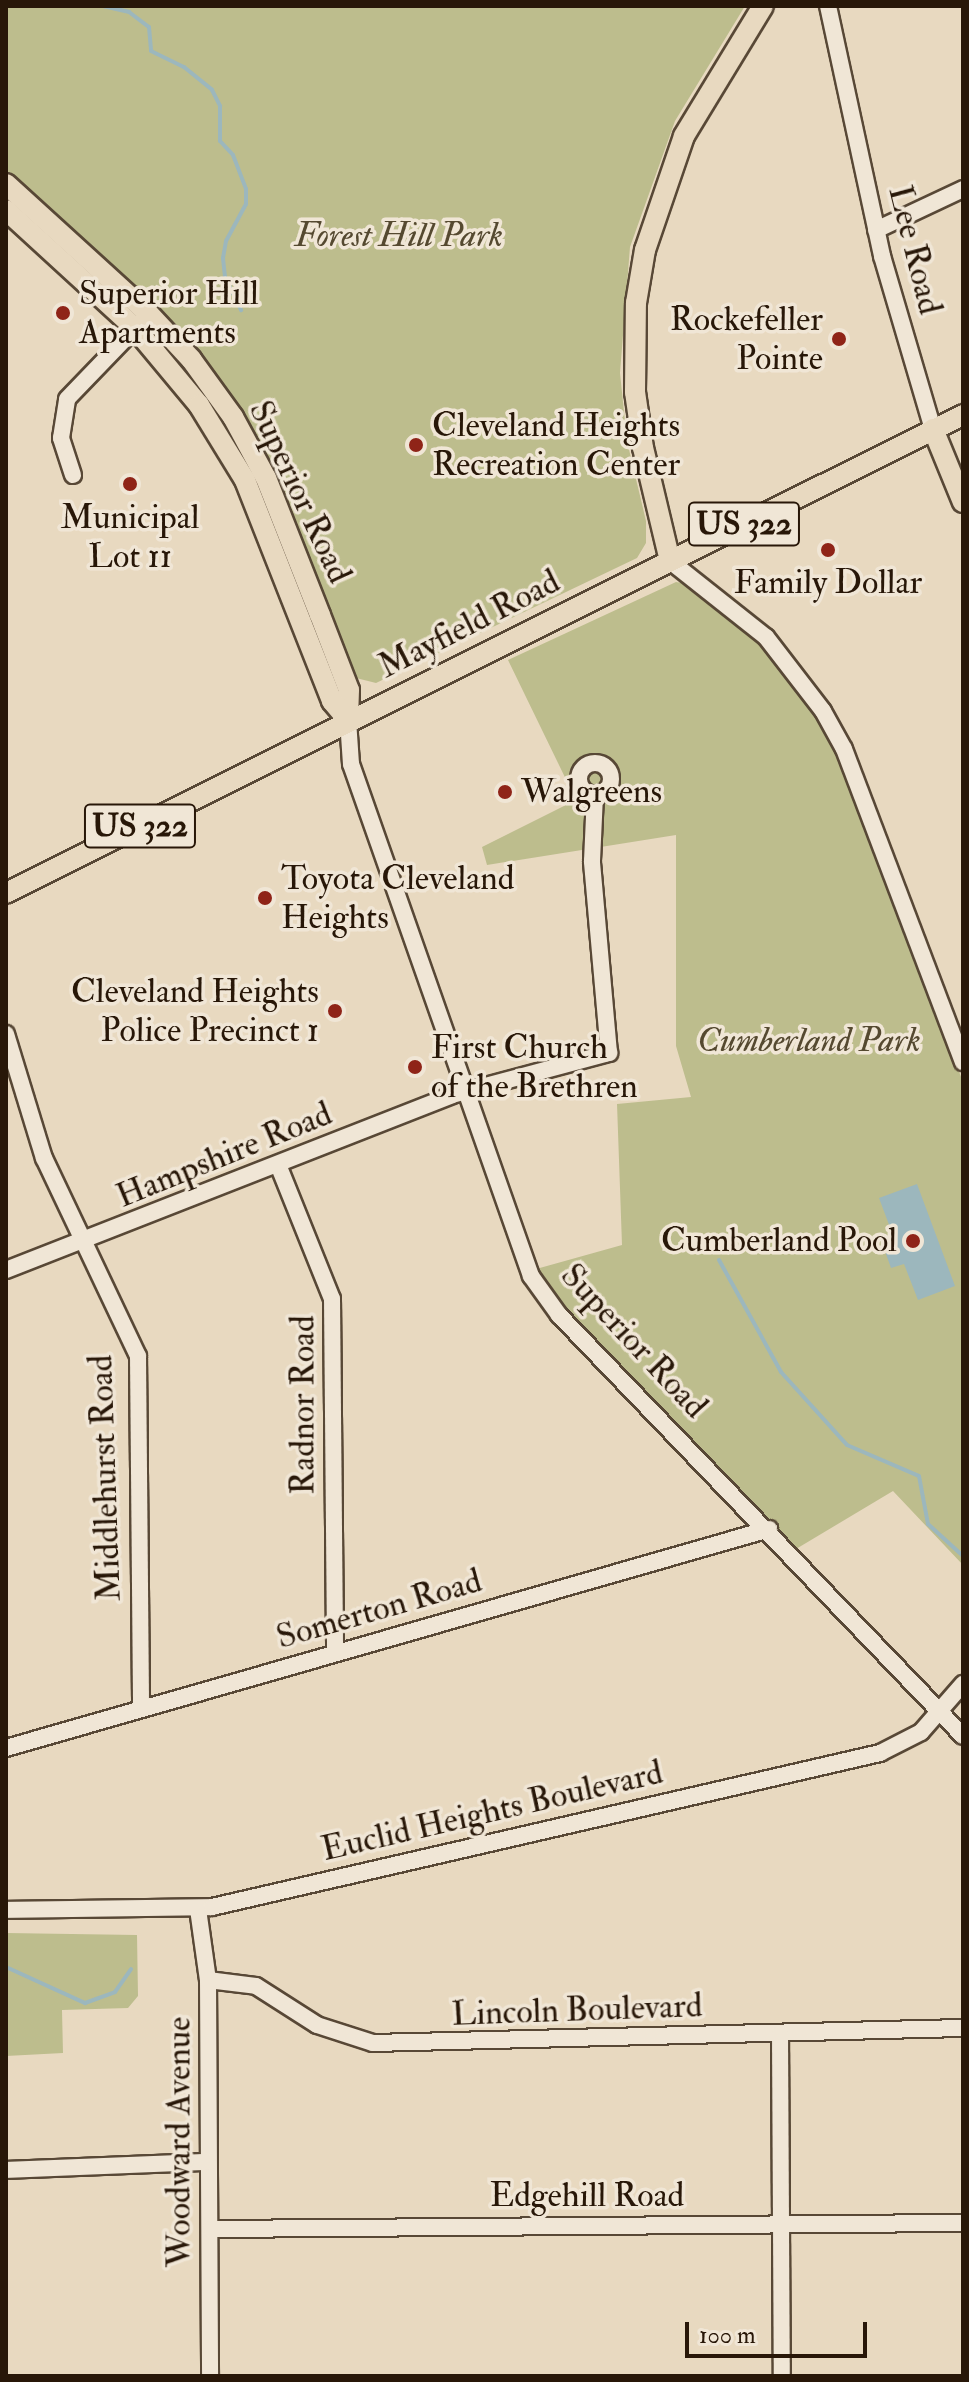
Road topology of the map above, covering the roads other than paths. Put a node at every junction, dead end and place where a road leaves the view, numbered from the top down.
1 (763, 6) edge
2 (828, 6) edge
3 (6, 184) edge
4 (963, 189) edge
5 (6, 210) edge
6 (876, 230) junction
7 (142, 321) junction
8 (217, 392) junction
9 (199, 405) junction
10 (963, 415) edge
11 (933, 429) junction
12 (73, 475) dead end
13 (963, 502) edge
14 (273, 522) junction
15 (670, 561) junction
16 (348, 720) junction
17 (595, 795) dead end
18 (6, 893) edge
19 (6, 1034) edge
20 (963, 1062) edge
21 (464, 1091) junction
22 (279, 1167) junction
23 (85, 1242) junction
24 (6, 1270) edge
25 (769, 1529) junction
26 (335, 1653) junction
27 (963, 1684) edge
28 (141, 1707) junction
29 (940, 1712) junction
30 (963, 1736) edge
31 (6, 1748) edge
32 (198, 1909) junction
33 (6, 1910) edge
34 (208, 1980) junction
35 (963, 2028) edge
36 (780, 2034) junction
37 (208, 2162) junction
38 (6, 2170) edge
39 (963, 2223) edge
40 (781, 2224) junction
41 (211, 2229) junction
42 (210, 2376) edge
43 (782, 2376) edge

1 - 15 main road
2 - 6 street, Lee Road
3 - 7 main road, Superior Road
4 - 6 street
5 - 7 main road, Superior Road
6 - 11 street, Lee Road
7 - 8 main road, Superior Road
7 - 9 main road, Superior Road
7 - 12 street
8 - 9 main road
8 - 14 main road, Superior Road
9 - 14 main road, Superior Road
10 - 11 main road, Mayfield Road / US 322
11 - 13 main road, Lee Road
11 - 15 main road, Mayfield Road / US 322
14 - 16 main road, Superior Road
15 - 16 main road, Mayfield Road / US 322
15 - 20 street
16 - 18 main road, Mayfield Road / US 322
16 - 21 street, Superior Road
17 - 21 street, Hampshire Road
19 - 23 street, Middlehurst Road
21 - 22 street, Hampshire Road
21 - 25 street, Superior Road
22 - 23 street, Hampshire Road
22 - 26 street, Radnor Road
23 - 24 street, Hampshire Road
23 - 28 street, Middlehurst Road
25 - 26 street, Somerton Road
25 - 29 street, Superior Road
26 - 28 street, Somerton Road
27 - 29 street, Euclid Heights Boulevard
28 - 31 street, Somerton Road
29 - 30 street, Superior Road
29 - 32 street, Euclid Heights Boulevard
32 - 33 street, Euclid Heights Boulevard
32 - 34 street, Woodward Avenue
34 - 36 street, Lincoln Boulevard
34 - 37 street, Woodward Avenue
35 - 36 street, Lincoln Boulevard
36 - 40 street
37 - 38 street
37 - 41 street, Woodward Avenue
39 - 40 street, Edgehill Road
40 - 41 street, Edgehill Road
40 - 43 street
41 - 42 street, Woodward Avenue

